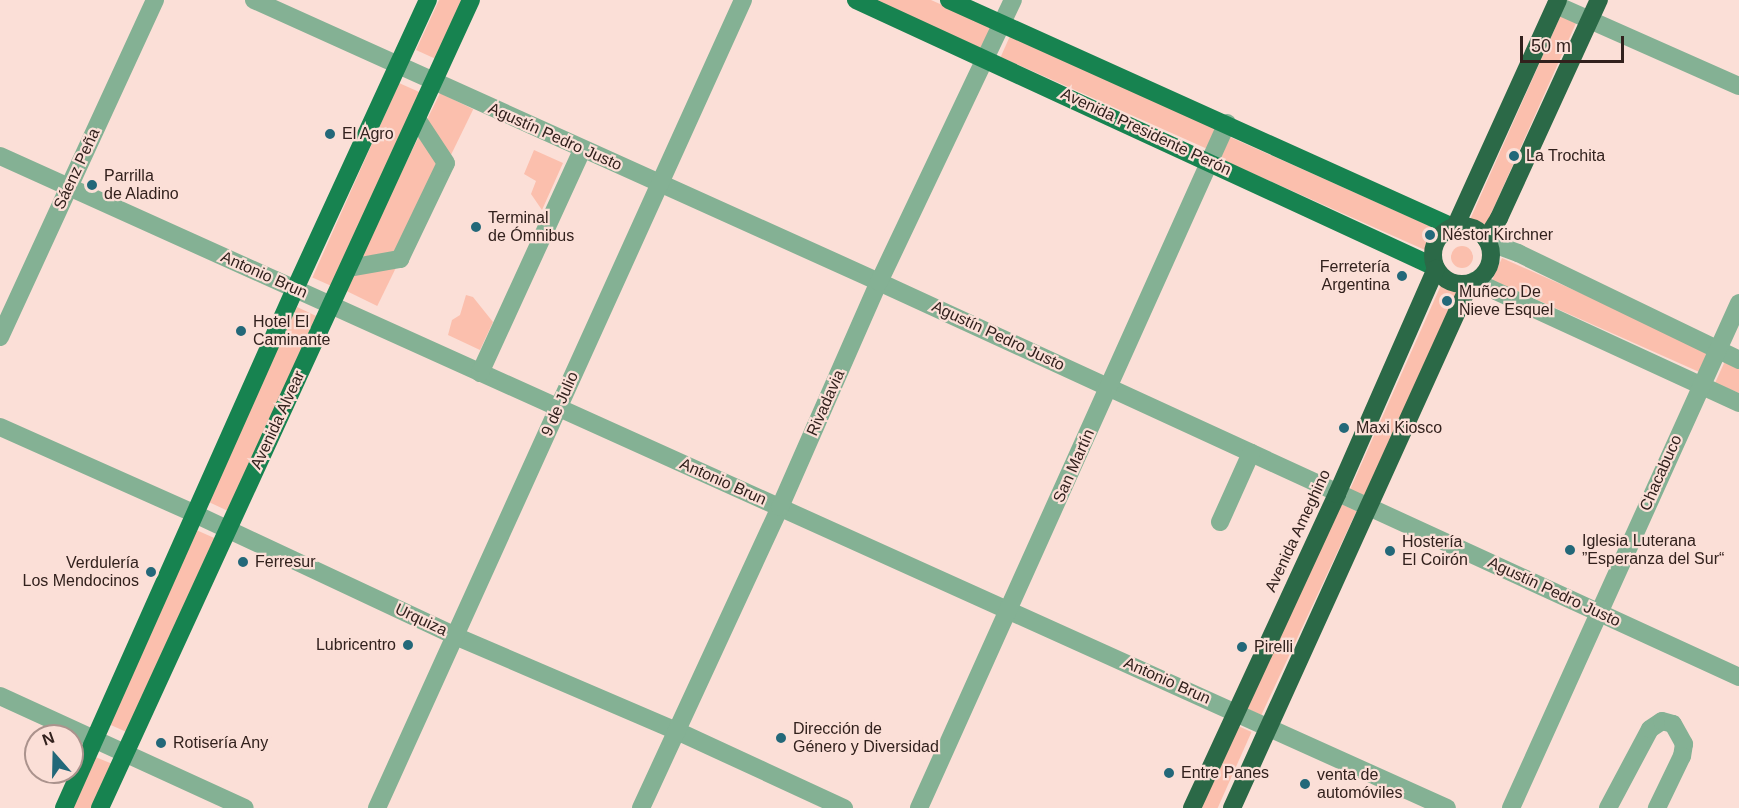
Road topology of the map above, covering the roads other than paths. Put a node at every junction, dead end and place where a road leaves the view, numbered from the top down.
1 (155, 0) edge
2 (254, 0) edge
3 (428, 0) edge
4 (471, 0) edge
5 (743, 0) edge
6 (856, 0) edge
7 (949, 0) edge
8 (1013, 0) edge
9 (1599, 0) edge
10 (1557, 3) edge
11 (1590, 21) junction
12 (1002, 24) junction
13 (986, 59) junction
14 (398, 65) junction
15 (434, 82) junction
16 (1739, 87) edge
17 (417, 119) junction
18 (1227, 123) junction
19 (582, 150) junction
20 (0, 156) edge
21 (1211, 162) junction
22 (660, 184) junction
23 (68, 188) junction
24 (1454, 227) junction
25 (1487, 240) junction
26 (349, 268) junction
27 (1436, 268) junction
28 (879, 282) junction
29 (1472, 282) junction
30 (295, 289) junction
31 (1739, 303) edge
32 (332, 305) junction
33 (0, 338) edge
34 (1718, 350) junction
35 (1739, 360) edge
36 (480, 373) junction
37 (1700, 385) junction
38 (1109, 388) junction
39 (1739, 403) edge
40 (558, 408) junction
41 (0, 427) edge
42 (1251, 453) junction
43 (1337, 494) junction
44 (780, 507) junction
45 (1369, 508) junction
46 (195, 514) junction
47 (1220, 522) dead end
48 (228, 529) junction
49 (1009, 610) junction
50 (1599, 613) junction
51 (455, 636) junction
52 (1739, 677) edge
53 (0, 696) edge
54 (1236, 713) junction
55 (1270, 727) junction
56 (677, 731) junction
57 (96, 739) junction
58 (125, 752) junction
59 (64, 808) edge
60 (100, 808) edge
61 (245, 808) edge
62 (377, 808) edge
63 (641, 808) edge
64 (844, 808) edge
65 (919, 808) edge
66 (1192, 808) edge
67 (1232, 808) edge
68 (1447, 808) edge
69 (1511, 808) edge
70 (1608, 808) edge
71 (1657, 808) edge

1 - 23 street, Sáenz Peña
2 - 14 street, Agustín Pedro Justo
3 - 14 main road
4 - 15 main road, Avenida Alvear
5 - 22 street, 9 de Julio
6 - 13 main road, Avenida Presidente Perón
7 - 12 main road
8 - 12 street, Rivadavia
9 - 11 highway
10 - 11 street
10 - 24 highway
11 - 16 street
11 - 25 highway
12 - 13 street, Rivadavia
12 - 18 main road
13 - 21 main road, Avenida Presidente Perón
13 - 28 street, Rivadavia
14 - 15 street, Agustín Pedro Justo
14 - 30 main road
15 - 17 main road, Avenida Alvear
15 - 19 street, Agustín Pedro Justo
17 - 26 main road, Avenida Alvear
17 - 26 street
18 - 21 street, San Martín
18 - 24 main road
19 - 22 street, Agustín Pedro Justo
19 - 36 street
20 - 23 street, Antonio Brun
21 - 27 main road, Avenida Presidente Perón
21 - 38 street, San Martín
22 - 28 street, Agustín Pedro Justo
22 - 40 street, 9 de Julio
23 - 30 street, Antonio Brun
23 - 33 street, Sáenz Peña
24 - 25 highway
24 - 27 highway
25 - 29 highway
25 - 34 street
26 - 32 main road, Avenida Alvear
27 - 29 highway
27 - 43 highway, Avenida Ameghino
28 - 38 street, Agustín Pedro Justo
28 - 44 street, Rivadavia
29 - 37 street
29 - 45 highway
30 - 32 street, Antonio Brun
30 - 46 main road
31 - 34 street, Chacabuco
32 - 36 street, Antonio Brun
32 - 48 main road, Avenida Alvear
34 - 35 street
34 - 37 street, Chacabuco
36 - 40 street, Antonio Brun
37 - 39 street
37 - 50 street, Chacabuco
38 - 42 street, Agustín Pedro Justo
38 - 49 street, San Martín
40 - 44 street, Antonio Brun
40 - 51 street, 9 de Julio
41 - 46 street, Urquiza
42 - 43 street, Agustín Pedro Justo
42 - 47 street
43 - 45 street, Agustín Pedro Justo
43 - 54 highway, Avenida Ameghino
44 - 49 street, Antonio Brun
44 - 56 street, Rivadavia
45 - 50 street, Agustín Pedro Justo
45 - 55 highway
46 - 48 street, Urquiza
46 - 57 main road
48 - 51 street, Urquiza
48 - 58 main road, Avenida Alvear
49 - 54 street, Antonio Brun
49 - 65 street, San Martín
50 - 52 street, Agustín Pedro Justo
50 - 69 street, Chacabuco
51 - 56 street, Urquiza
51 - 62 street, 9 de Julio
53 - 57 street
54 - 55 street, Antonio Brun
54 - 66 highway, Avenida Ameghino
55 - 67 highway
55 - 68 street, Antonio Brun
56 - 63 street, Rivadavia
56 - 64 street, Urquiza
57 - 58 street
57 - 59 main road
58 - 60 main road, Avenida Alvear
58 - 61 street
70 - 71 street

